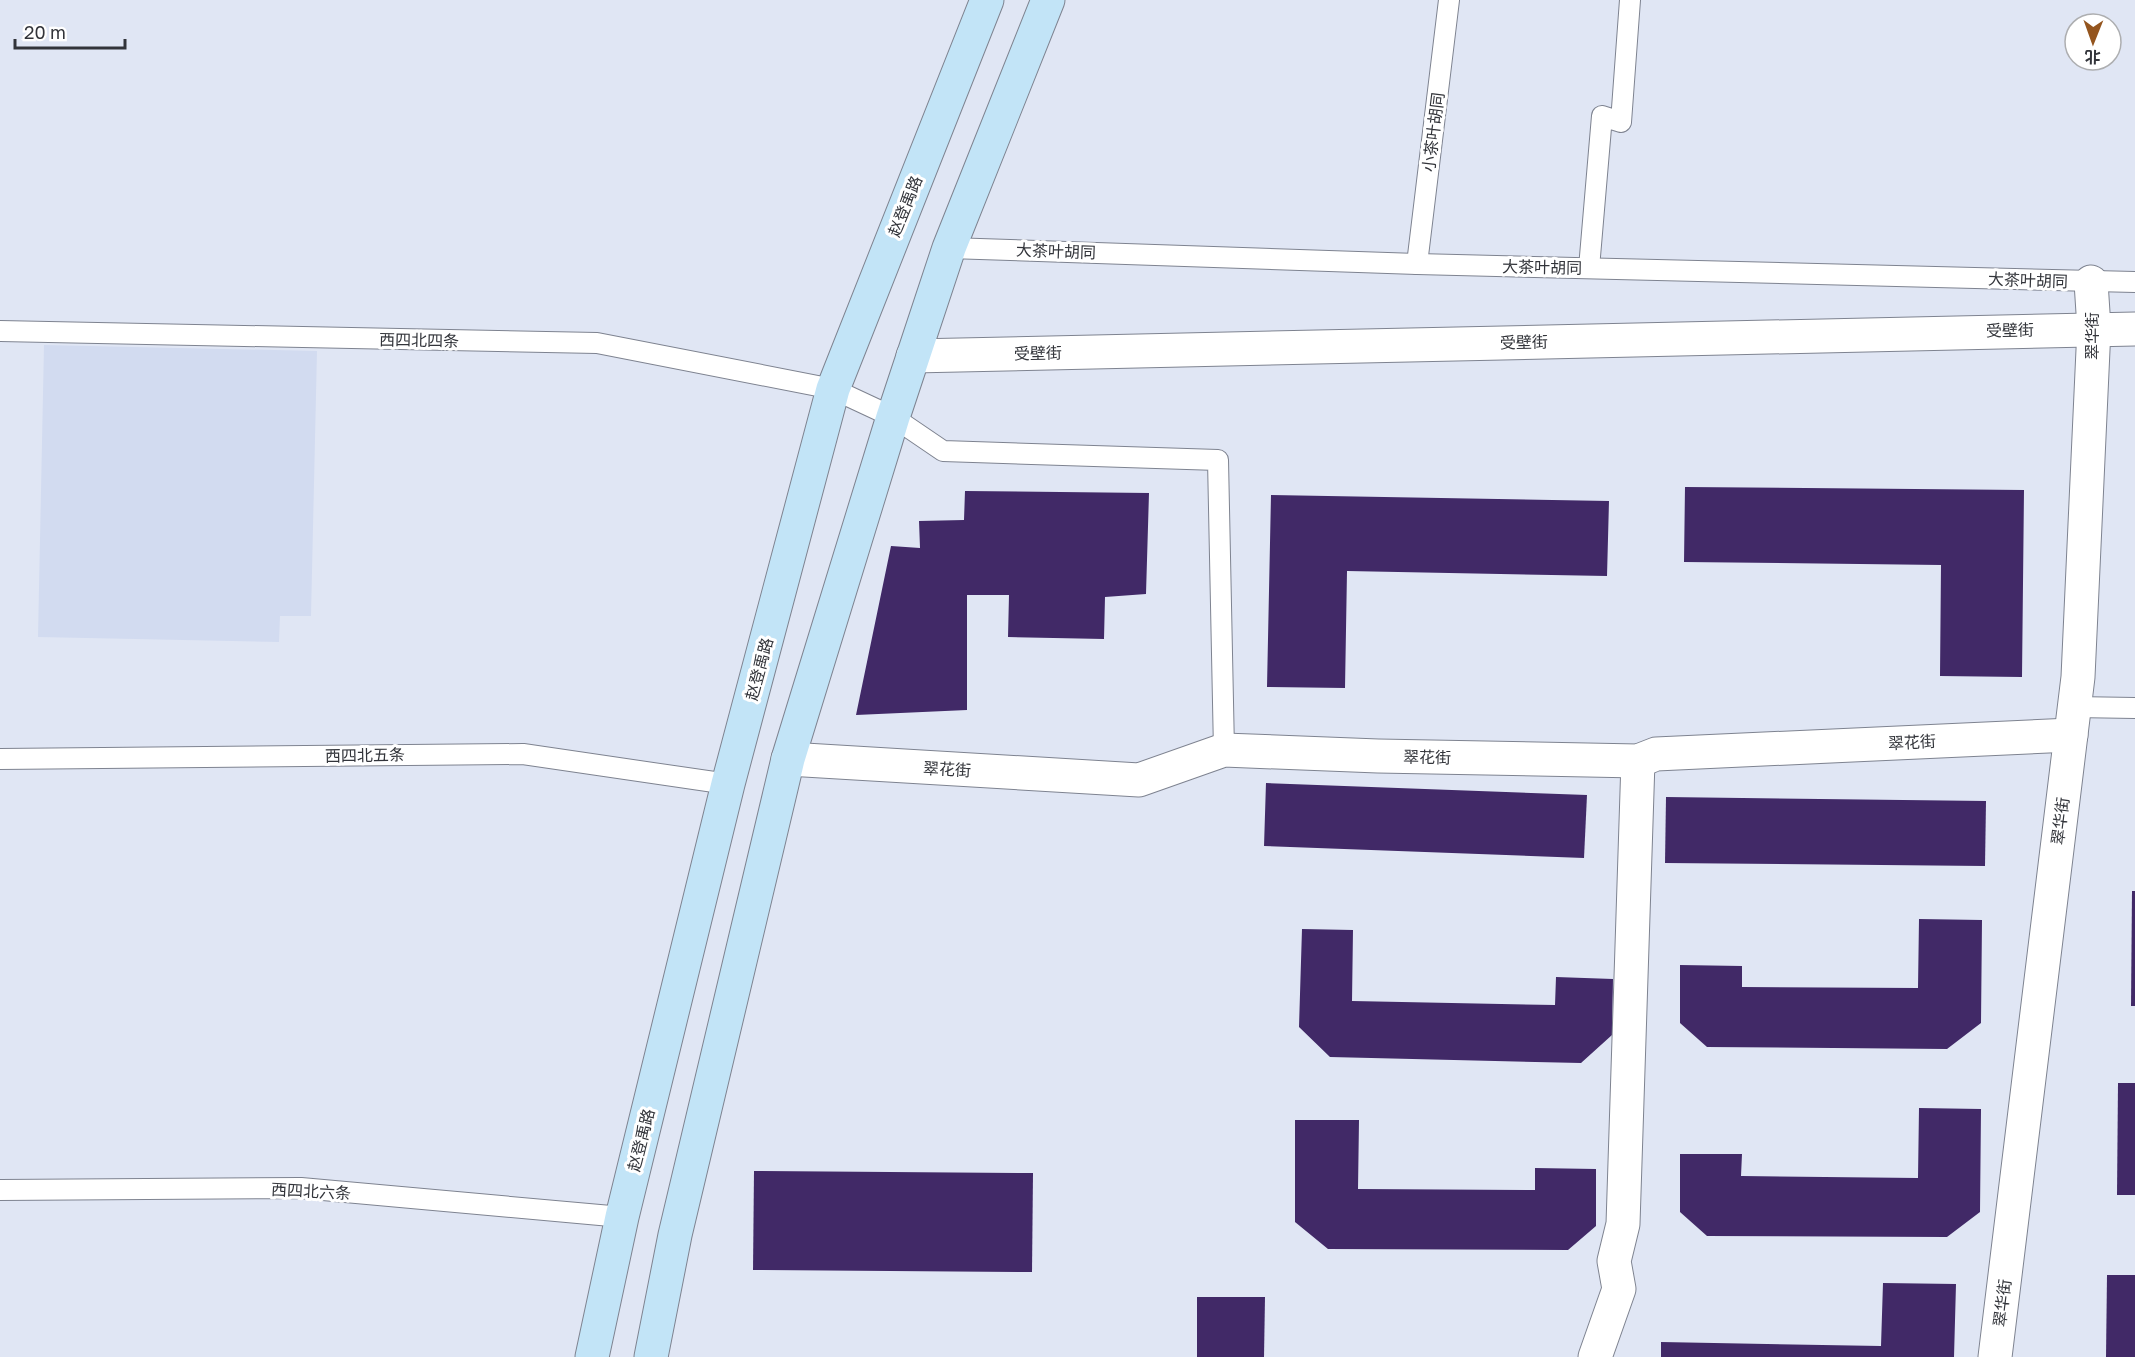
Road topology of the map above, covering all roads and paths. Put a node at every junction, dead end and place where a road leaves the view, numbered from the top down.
1 (987, 0) edge
2 (1048, 0) edge
3 (1449, 0) edge
4 (1630, 0) edge
5 (949, 248) junction
6 (1417, 264) junction
7 (1589, 268) junction
8 (2091, 282) junction
9 (2135, 282) edge
10 (2094, 328) junction
11 (2135, 329) edge
12 (0, 331) edge
13 (913, 357) junction
14 (833, 389) junction
15 (893, 417) junction
16 (2135, 708) edge
17 (2072, 721) junction
18 (1224, 750) junction
19 (0, 759) edge
20 (788, 759) junction
21 (1638, 761) junction
22 (728, 784) junction
23 (0, 1190) edge
24 (622, 1217) junction
25 (592, 1357) edge
26 (651, 1357) edge
27 (1595, 1357) edge
28 (1995, 1357) edge

1 - 14 main road, 赵登禹路
2 - 5 main road
3 - 6 lane, 小茶叶胡同
4 - 7 lane
5 - 6 lane, 大茶叶胡同
5 - 13 main road
6 - 7 lane, 大茶叶胡同
7 - 8 lane, 大茶叶胡同
8 - 9 lane, 大茶叶胡同
8 - 10 street, 翠华街
10 - 11 street, 受壁街
10 - 13 street, 受壁街
10 - 17 street, 翠华街
12 - 14 lane, 西四北四条
13 - 15 main road
14 - 15 lane, 西四北四条
14 - 22 main road, 赵登禹路
15 - 18 lane, 西四北四条
15 - 20 main road
16 - 17 lane
17 - 21 street, 翠花街
17 - 28 street, 翠华街
18 - 20 street, 翠花街
18 - 21 street, 翠花街
19 - 22 lane, 西四北五条
20 - 26 main road
21 - 27 street
22 - 24 main road, 赵登禹路
23 - 24 lane, 西四北六条
24 - 25 main road, 赵登禹路

